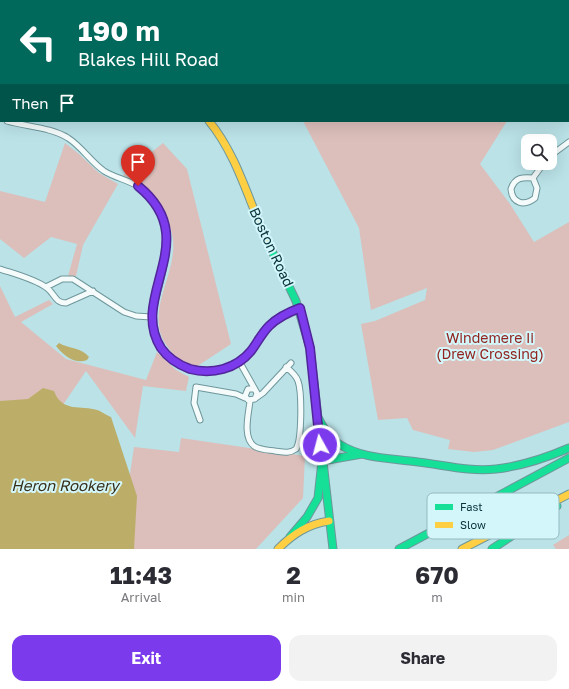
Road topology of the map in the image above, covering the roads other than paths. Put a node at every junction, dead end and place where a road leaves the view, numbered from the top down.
1 (12, 122) edge
2 (210, 122) edge
3 (569, 142) edge
4 (557, 151) edge
5 (539, 170) edge
6 (533, 178) junction
7 (0, 268) edge
8 (46, 287) junction
9 (93, 291) junction
10 (300, 308) junction
11 (151, 316) junction
12 (239, 361) junction
13 (291, 362) dead end
14 (286, 367) junction
15 (247, 376) junction
16 (268, 386) junction
17 (255, 390) junction
18 (246, 391) junction
19 (236, 394) junction
20 (256, 398) junction
21 (248, 399) junction
22 (317, 415) junction
23 (200, 420) dead end
24 (569, 448) edge
25 (363, 454) junction
26 (569, 458) edge
27 (322, 461) junction
28 (503, 493) edge
29 (569, 494) edge
30 (569, 497) edge
31 (559, 499) edge
32 (559, 504) edge
33 (330, 521) junction
34 (427, 534) edge
35 (290, 537) junction
36 (481, 539) edge
37 (507, 539) edge
38 (278, 549) edge
39 (333, 549) edge
40 (398, 549) edge
41 (462, 549) edge
42 (492, 549) edge

1 - 11 street
2 - 10 main road, Boston Road
3 - 4 street
5 - 6 street
6 - 6 street
7 - 8 street
8 - 9 street
8 - 9 street
9 - 11 street
10 - 12 street
10 - 22 main road, Boston Road
11 - 12 street
12 - 15 street
13 - 14 street
14 - 16 street
14 - 21 street
15 - 17 street
15 - 18 street
16 - 17 street
16 - 20 street
17 - 18 street
17 - 20 street
18 - 19 street
18 - 21 street
19 - 21 street
19 - 23 street
20 - 21 street
22 - 25 main road
22 - 27 main road, Boston Road
24 - 25 main road
25 - 27 main road
26 - 28 main road
27 - 33 main road, Boston Road
27 - 35 main road
29 - 31 main road
30 - 32 main road
33 - 35 main road
33 - 39 main road, Boston Road
34 - 40 main road
35 - 38 main road
36 - 41 main road
37 - 42 main road

